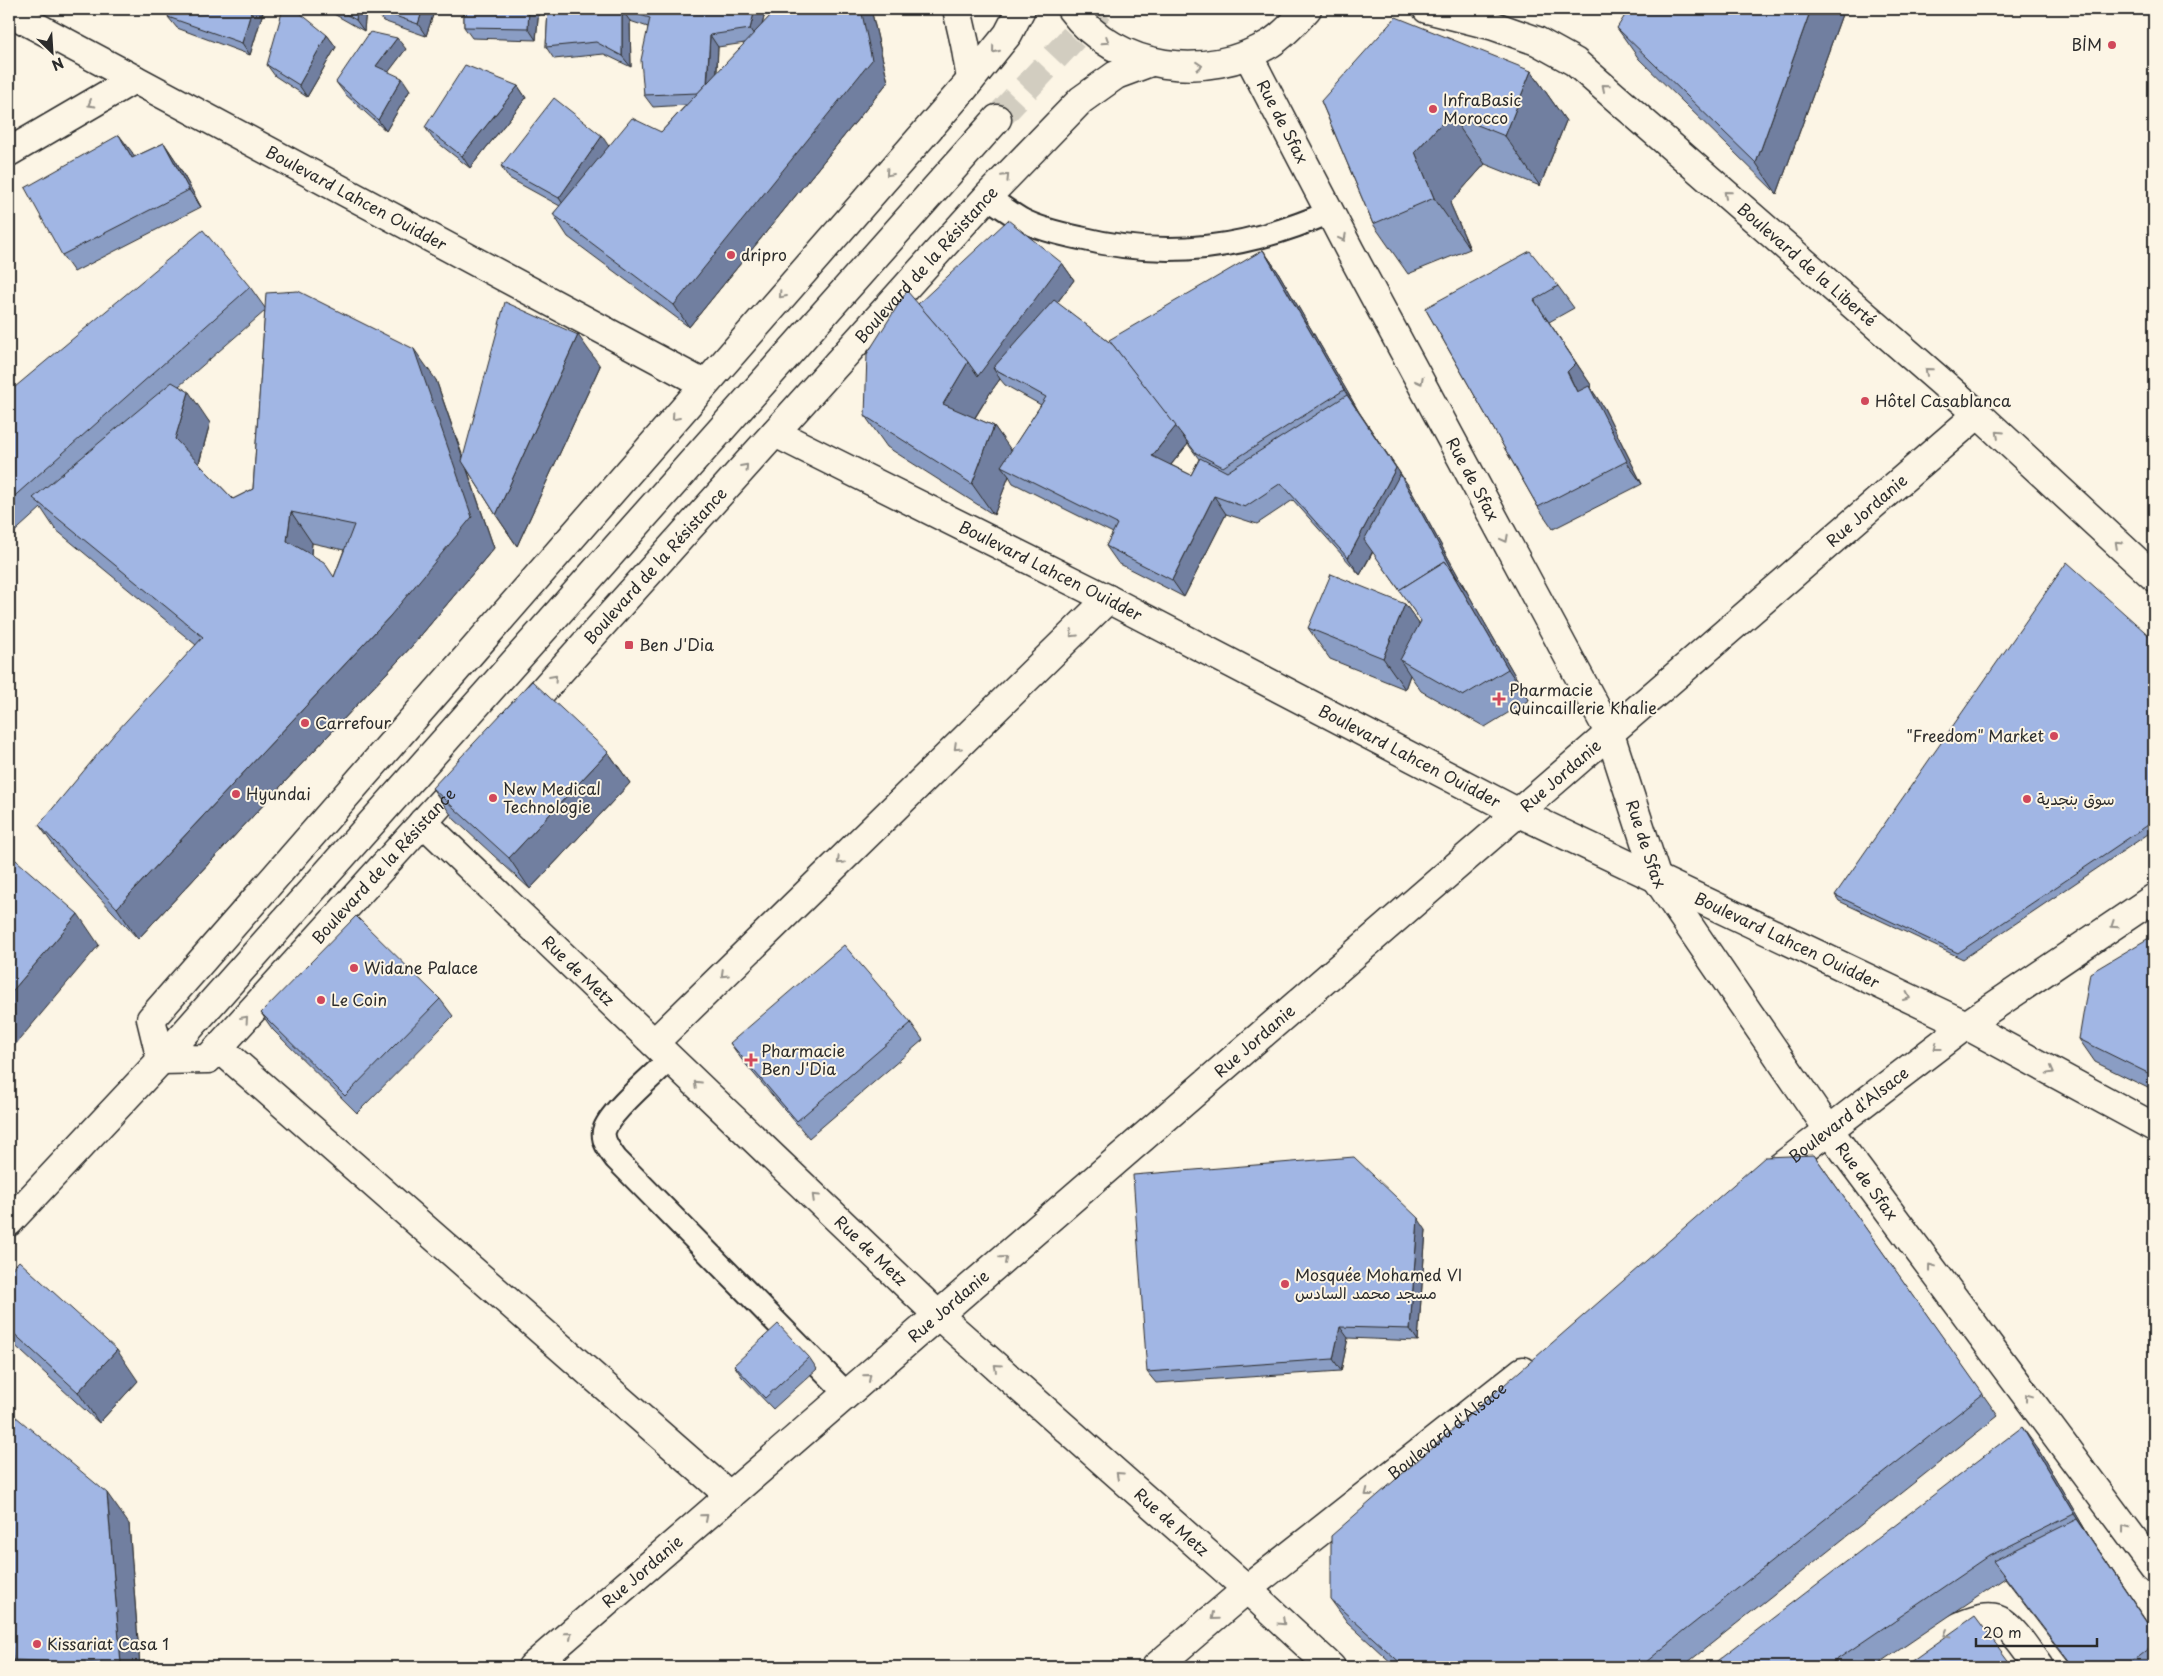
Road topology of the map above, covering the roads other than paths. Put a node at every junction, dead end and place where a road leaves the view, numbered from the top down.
1 (957, 9) edge
2 (1021, 9) edge
3 (1071, 9) edge
4 (1307, 9) edge
5 (1427, 9) edge
6 (9, 12) edge
7 (1248, 55) junction
8 (1151, 62) junction
9 (134, 79) junction
10 (971, 80) junction
11 (997, 120) tunnel mouth
12 (9, 152) edge
13 (987, 197) junction
14 (1330, 212) junction
15 (704, 384) junction
16 (1978, 414) junction
17 (775, 433) junction
18 (2154, 577) edge
19 (1108, 600) junction
20 (503, 734) edge
21 (1610, 734) junction
22 (483, 756) edge
23 (1519, 813) junction
24 (423, 822) junction
25 (1657, 879) junction
26 (2154, 898) edge
27 (1966, 1025) junction
28 (219, 1048) junction
29 (662, 1051) junction
30 (161, 1060) junction
31 (2154, 1127) edge
32 (1828, 1129) junction
33 (1750, 1191) edge
34 (9, 1222) edge
35 (938, 1315) junction
36 (1541, 1356) edge
37 (847, 1394) junction
38 (730, 1496) junction
39 (2154, 1567) edge
40 (1246, 1589) junction
41 (532, 1667) edge
42 (1156, 1667) edge
43 (1331, 1667) edge
44 (1896, 1667) edge
45 (2039, 1667) edge

1 - 10 street
2 -> 10 street
3 -> 8 street
4 - 7 street
16 -> 5 street, Boulevard de la Liberté
6 - 9 street, Boulevard Lahcen Ouidder
8 -> 7 street
7 - 14 street, Rue de Sfax
13 -> 8 street, Boulevard de la Résistance
9 -> 12 street
9 - 15 street, Boulevard Lahcen Ouidder
10 -> 15 street
11 - 30 street
13 - 14 lane
13 - 17 street, Boulevard de la Résistance
14 -> 21 street, Rue de Sfax
15 -> 30 street
18 -> 16 street, Boulevard de la Liberté
16 - 21 street, Rue Jordanie
17 - 19 street, Boulevard Lahcen Ouidder
20 -> 17 street, Boulevard de la Résistance
19 - 23 street, Boulevard Lahcen Ouidder
19 -> 29 street
21 - 23 street, Rue Jordanie
21 - 25 street, Rue de Sfax
22 - 24 street, Boulevard de la Résistance
23 - 25 street, Boulevard Lahcen Ouidder
35 -> 23 street, Rue Jordanie
28 -> 24 street, Boulevard de la Résistance
24 - 29 street, Rue de Metz
25 -> 27 street, Boulevard Lahcen Ouidder
25 - 32 street, Rue de Sfax
26 -> 27 street, Boulevard d'Alsace
27 -> 31 street, Boulevard Lahcen Ouidder
27 -> 32 street, Boulevard d'Alsace
28 - 30 street, Boulevard de la Résistance
28 - 38 street
35 -> 29 street, Rue de Metz
29 - 37 lane
30 - 34 street
32 - 33 street, Boulevard d'Alsace
39 -> 32 street, Rue de Sfax
37 -> 35 street, Rue Jordanie
40 -> 35 street, Rue de Metz
36 -> 40 street, Boulevard d'Alsace
37 - 38 street, Rue Jordanie
41 -> 38 street, Rue Jordanie
40 -> 42 street, Boulevard d'Alsace
40 -> 43 street, Rue de Metz
45 -> 44 street

